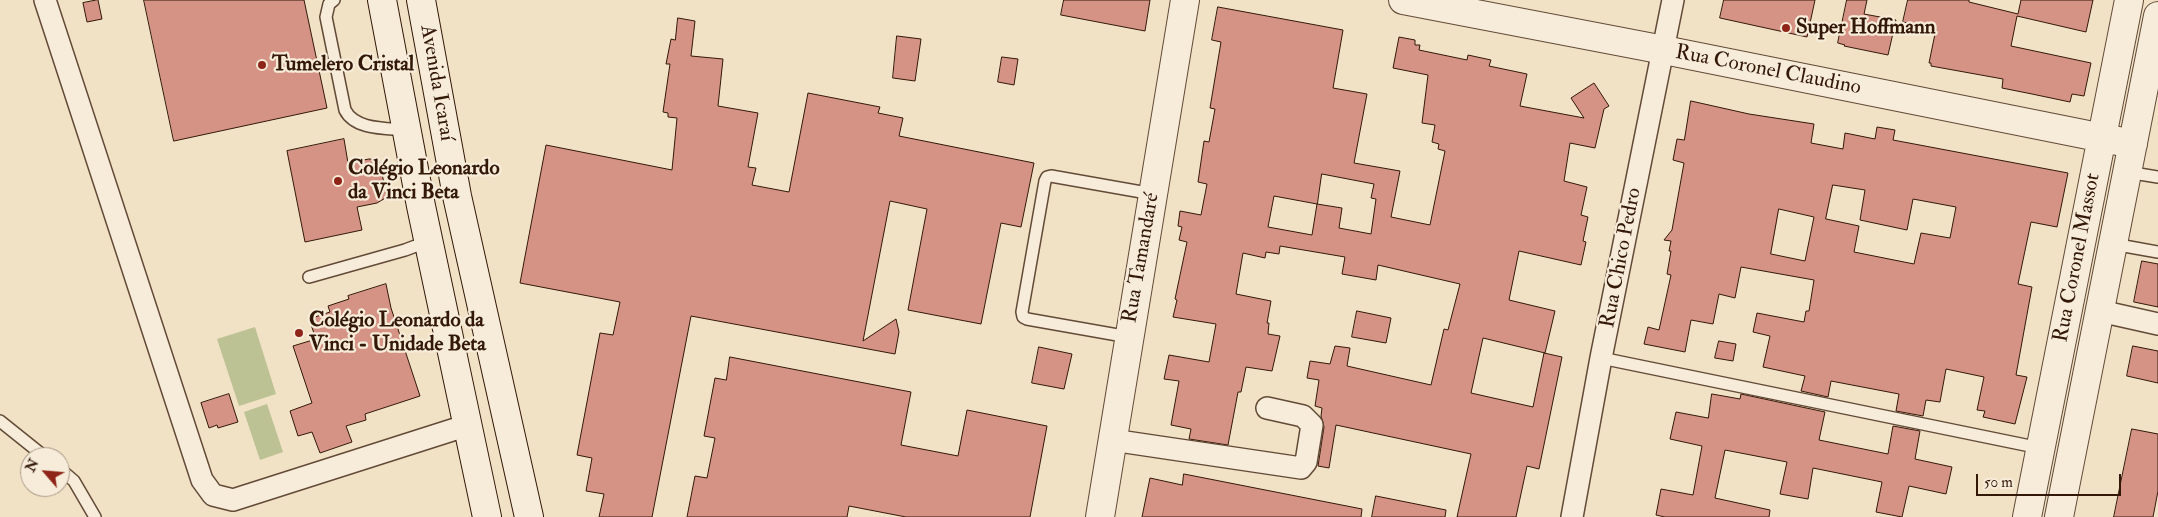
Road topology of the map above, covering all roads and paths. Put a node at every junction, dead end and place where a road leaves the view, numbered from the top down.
1 (45, 0) edge
2 (334, 0) edge
3 (382, 0) edge
4 (421, 0) edge
5 (1185, 0) edge
6 (1408, 0) edge
7 (1673, 0) edge
8 (2130, 0) edge
9 (2158, 16) edge
10 (1664, 50) junction
11 (407, 130) junction
12 (2102, 138) junction
13 (2133, 144) junction
14 (2127, 172) junction
15 (2158, 177) edge
16 (1153, 194) junction
17 (457, 196) junction
18 (421, 206) junction
19 (429, 240) junction
20 (2113, 244) junction
21 (2158, 252) edge
22 (309, 277) dead end
23 (2100, 311) junction
24 (482, 314) junction
25 (2158, 324) edge
26 (1129, 336) junction
27 (1601, 358) junction
28 (1268, 408) dead end
29 (0, 421) edge
30 (468, 425) junction
31 (1112, 440) junction
32 (32, 447) edge
33 (2040, 448) junction
34 (70, 478) edge
35 (94, 517) edge
36 (487, 517) edge
37 (529, 517) edge
38 (1100, 517) edge
39 (1572, 517) edge
40 (2027, 517) edge
41 (2059, 517) edge

1 - 30 street
2 - 11 lane
3 - 11 street, Avenida Icaraí
4 - 17 street, Avenida Icaraí
5 - 16 street, Rua Tamandaré
6 - 10 street, Rua Coronel Claudino
7 - 10 street, Rua Chico Pedro
8 - 12 street, Rua Coronel Massot
9 - 13 street, Rua Coronel Massot
10 - 12 street, Rua Coronel Claudino
10 - 27 street, Rua Chico Pedro
11 - 18 street, Avenida Icaraí
12 - 13 street, Rua Coronel Claudino
12 - 33 street, Rua Coronel Massot
13 - 14 street, Rua Coronel Massot
14 - 15 lane
14 - 20 street, Rua Coronel Massot
16 - 26 street, Rua Tamandaré
16 - 26 lane
17 - 18 street
17 - 24 street, Avenida Icaraí
18 - 19 street, Avenida Icaraí
19 - 22 lane
19 - 24 street
19 - 30 street, Avenida Icaraí
20 - 21 lane
20 - 23 street, Rua Coronel Massot
23 - 25 street
23 - 41 street, Rua Coronel Massot
24 - 37 street, Avenida Icaraí
26 - 31 street, Rua Tamandaré
27 - 33 lane
27 - 39 street, Rua Chico Pedro
28 - 31 street
29 - 32 lane
30 - 36 street, Avenida Icaraí
31 - 38 street, Rua Tamandaré
33 - 40 street, Rua Coronel Massot
34 - 35 lane

